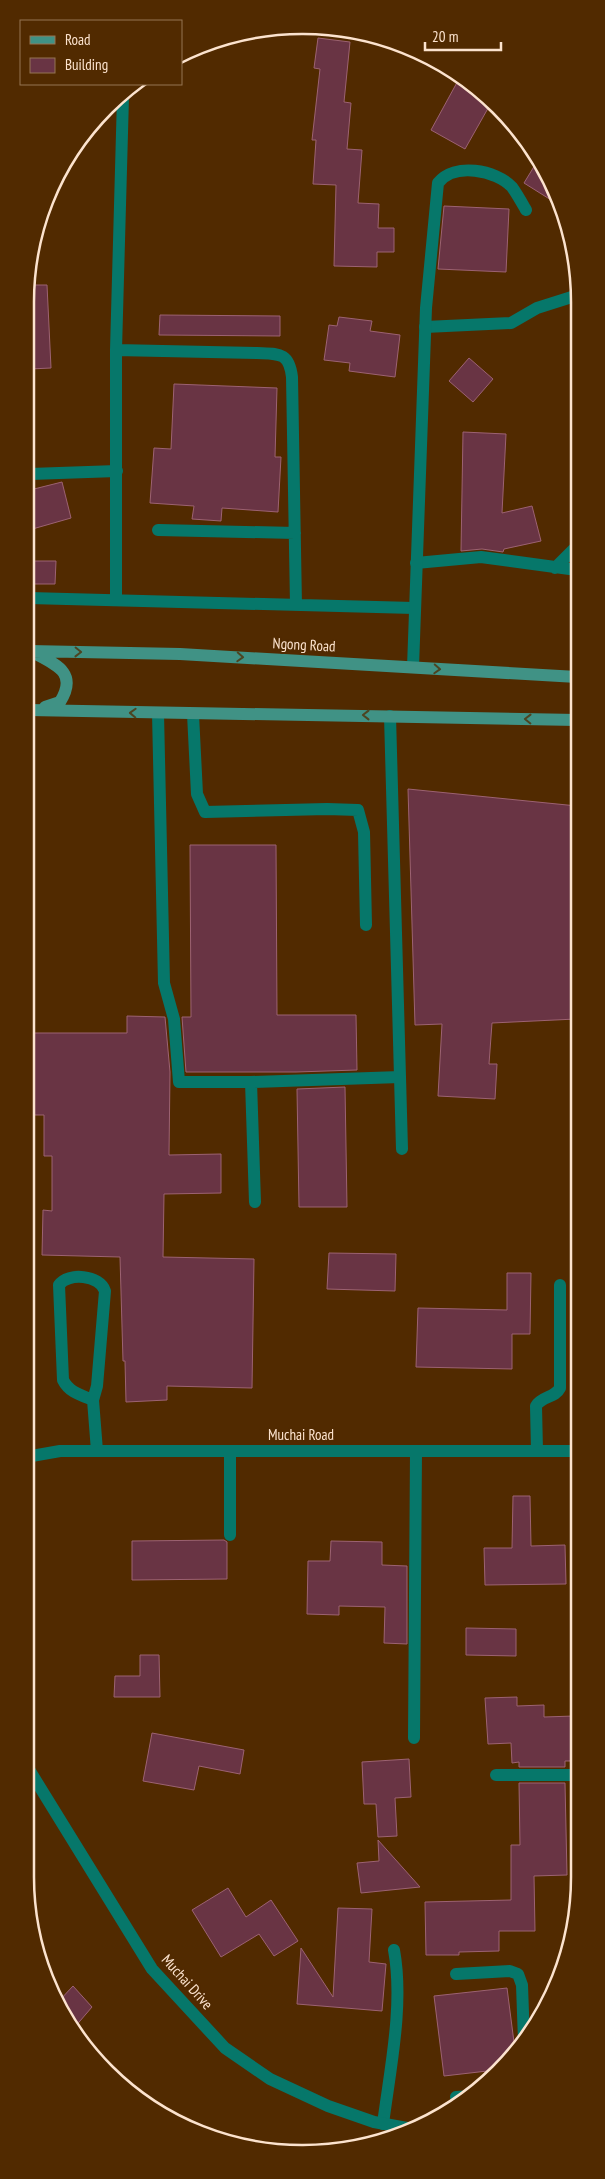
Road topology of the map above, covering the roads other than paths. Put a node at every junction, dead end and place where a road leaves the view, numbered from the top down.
1 (123, 102) edge
2 (526, 210) dead end
3 (571, 297) edge
4 (425, 327) junction
5 (116, 350) junction
6 (117, 471) junction
7 (34, 474) edge
8 (158, 530) dead end
9 (295, 533) junction
10 (571, 552) edge
11 (416, 563) junction
12 (555, 568) junction
13 (571, 569) edge
14 (34, 598) edge
15 (116, 599) junction
16 (296, 605) junction
17 (414, 608) junction
18 (34, 651) edge
19 (34, 654) edge
20 (413, 667) junction
21 (571, 677) edge
22 (34, 709) edge
23 (34, 710) edge
24 (158, 713) junction
25 (193, 714) junction
26 (390, 716) junction
27 (571, 720) edge
28 (366, 925) dead end
29 (400, 1077) junction
30 (251, 1082) junction
31 (402, 1149) dead end
32 (256, 1202) dead end
33 (560, 1284) dead end
34 (93, 1400) junction
35 (97, 1451) junction
36 (230, 1451) junction
37 (416, 1451) junction
38 (537, 1451) junction
39 (571, 1451) edge
40 (34, 1456) edge
41 (230, 1535) dead end
42 (414, 1738) dead end
43 (496, 1775) dead end
44 (571, 1775) edge
45 (34, 1778) edge
46 (394, 1950) dead end
47 (456, 1974) dead end
48 (524, 2029) edge
49 (383, 2124) junction
50 (400, 2127) edge

1 - 5 street
2 - 4 street
3 - 4 street
4 - 11 street
5 - 6 street
5 - 9 street
6 - 7 street
6 - 15 street
8 - 9 street
9 - 16 street
10 - 12 street
11 - 12 street
11 - 17 street
12 - 13 street
14 - 15 street
15 - 16 street
16 - 17 street
17 - 20 street
18 -> 20 main road, Ngong Road
19 - 22 main road
20 -> 21 main road, Ngong Road
24 -> 23 main road
24 - 25 main road
24 - 30 street
26 -> 25 main road
25 - 28 street
27 -> 26 main road
26 - 29 street
29 - 30 street
29 - 31 street
30 - 32 street
33 - 38 street
34 - 34 street
34 - 35 street
35 - 36 street, Muchai Road
35 - 40 street, Muchai Road
36 - 37 street, Muchai Road
36 - 41 street
37 - 38 street, Muchai Road
37 - 42 street
38 - 39 street, Muchai Road
43 - 44 street
45 - 49 street, Muchai Drive
46 - 49 street
47 - 48 street
49 - 50 street, Muchai Drive

